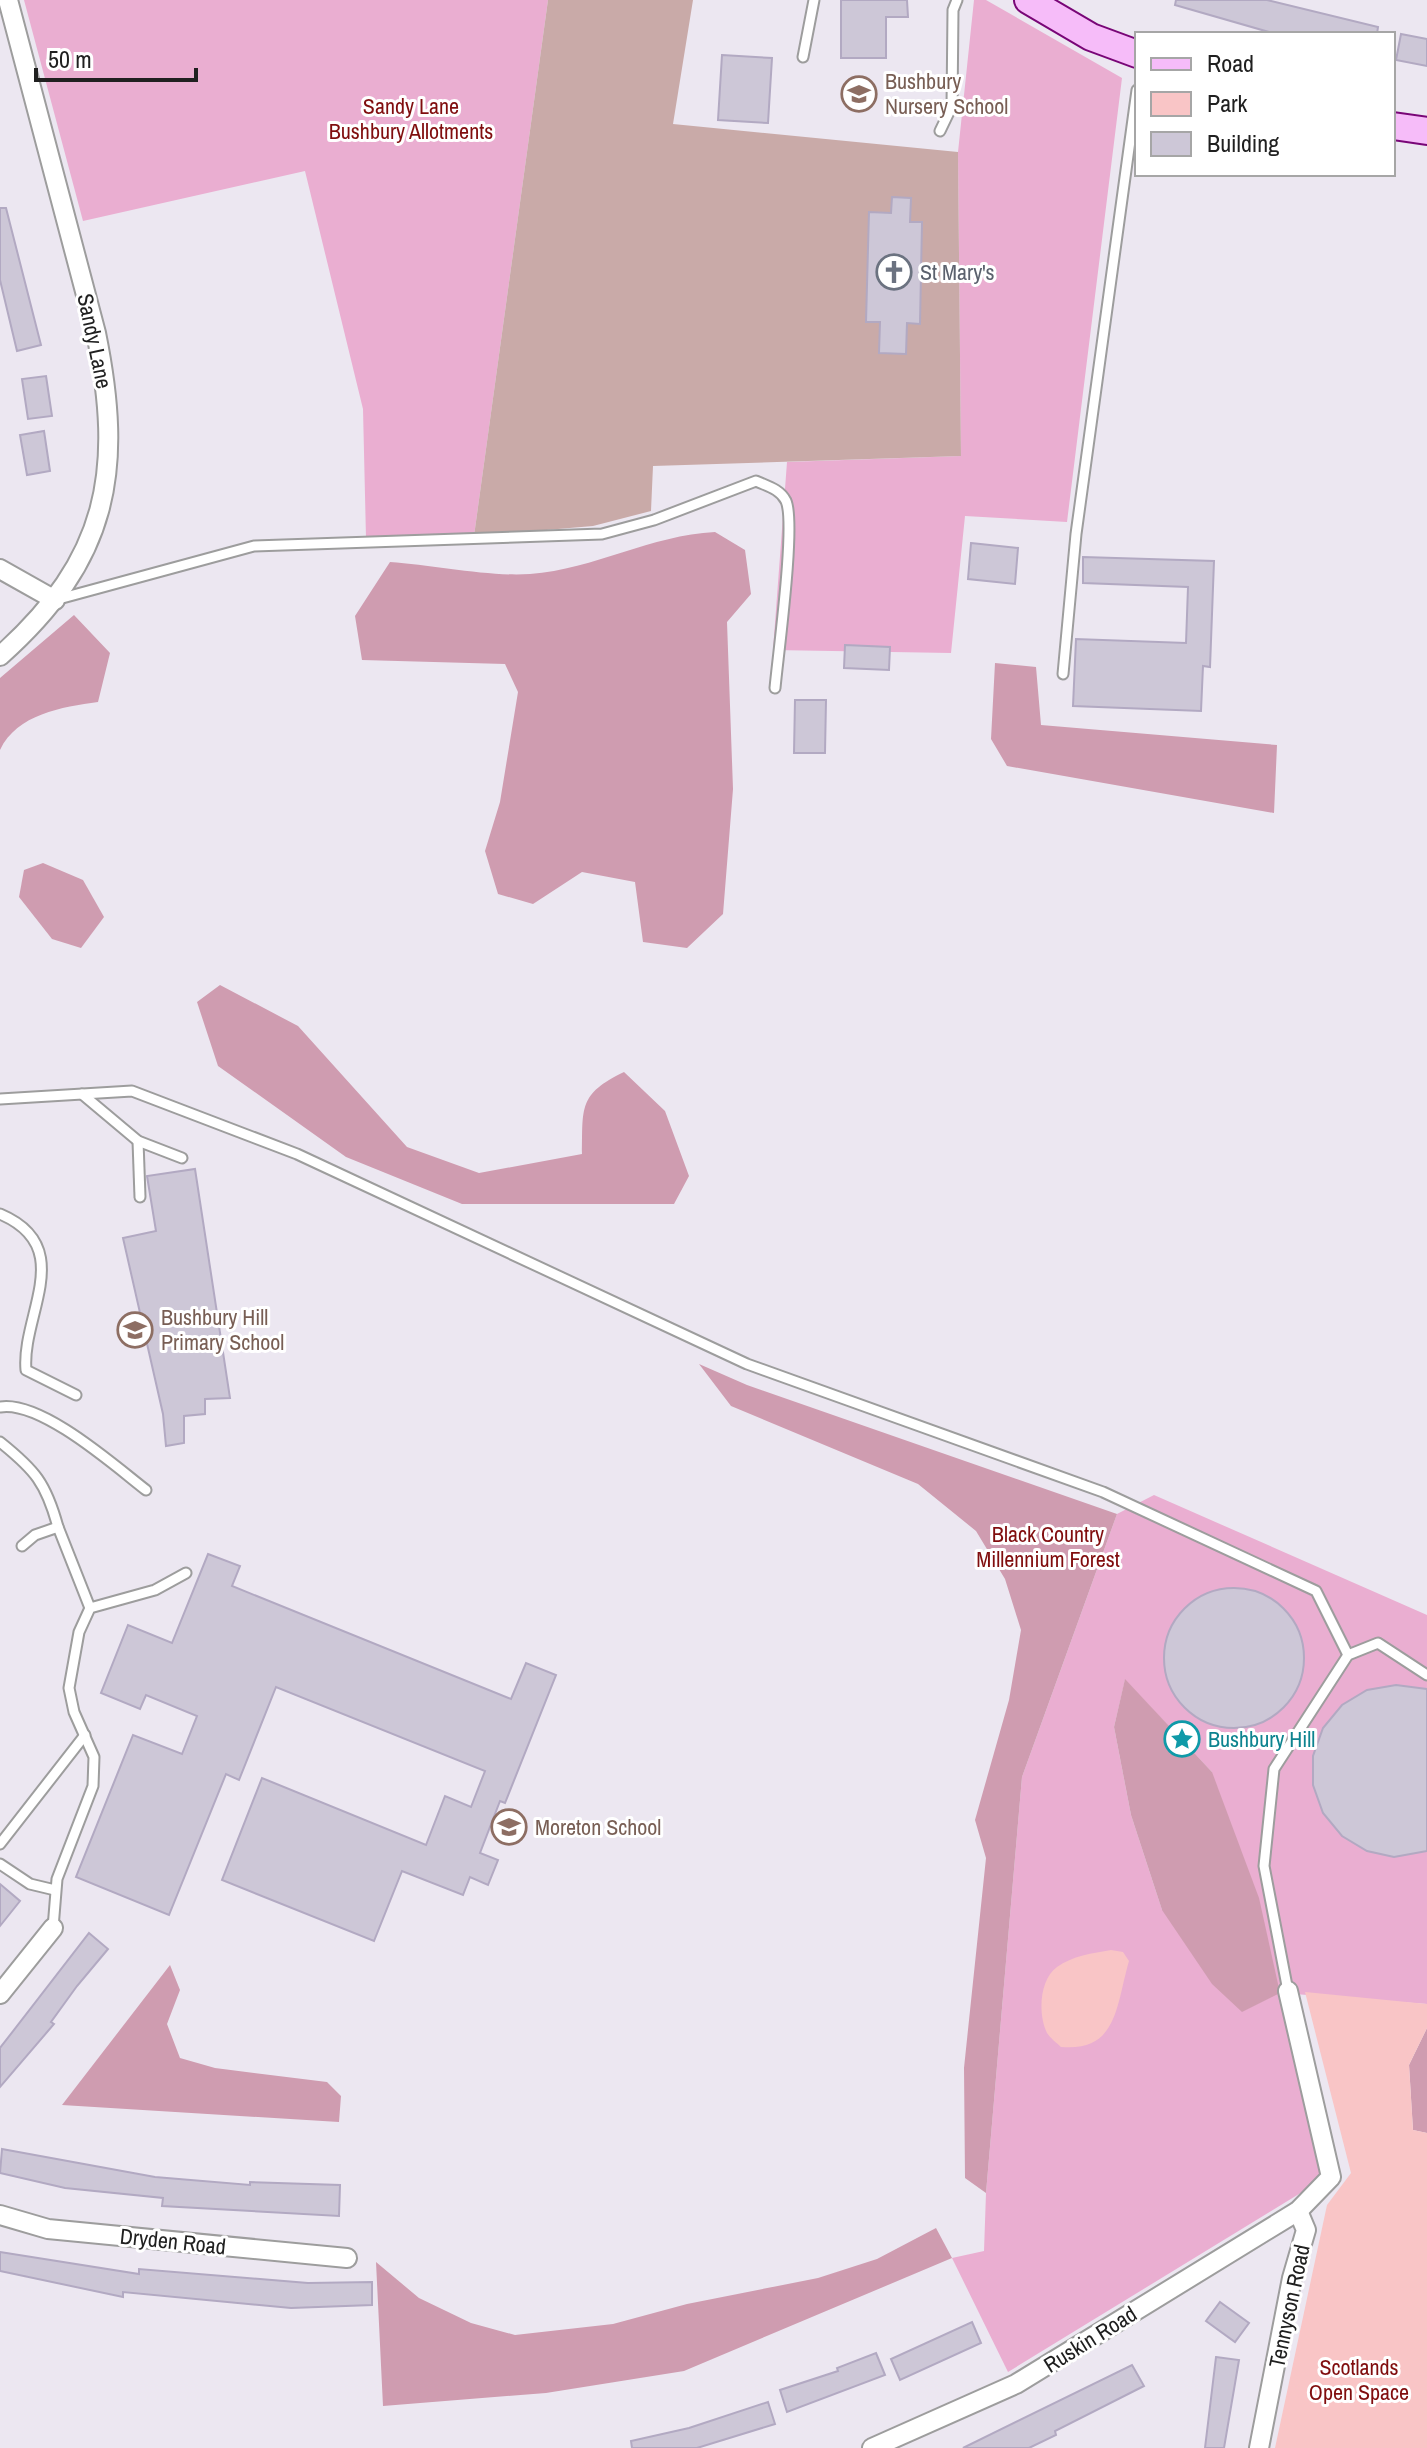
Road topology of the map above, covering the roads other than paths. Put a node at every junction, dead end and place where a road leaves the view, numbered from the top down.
1 (4, 0) edge
2 (814, 0) edge
3 (957, 0) edge
4 (1028, 0) edge
5 (1135, 53) edge
6 (803, 57) dead end
7 (1135, 105) edge
8 (1395, 126) edge
9 (940, 131) dead end
10 (1427, 131) edge
11 (0, 569) edge
12 (55, 600) junction
13 (0, 656) edge
14 (1063, 674) dead end
15 (775, 688) dead end
16 (82, 1094) junction
17 (0, 1099) edge
18 (138, 1141) junction
19 (182, 1158) dead end
20 (140, 1197) dead end
21 (0, 1214) edge
22 (76, 1395) dead end
23 (0, 1407) edge
24 (0, 1442) edge
25 (146, 1490) dead end
26 (58, 1527) junction
27 (22, 1546) dead end
28 (186, 1573) dead end
29 (90, 1608) junction
30 (1348, 1655) junction
31 (1427, 1675) edge
32 (85, 1735) junction
33 (0, 1844) edge
34 (0, 1864) edge
35 (55, 1890) junction
36 (53, 1928) joint
37 (1288, 1991) joint
38 (0, 1994) edge
39 (1298, 2211) junction
40 (0, 2215) edge
41 (347, 2258) dead end
42 (872, 2448) edge
43 (1259, 2448) edge

1 - 12 street, Sandy Lane
2 - 6 lane
3 - 9 lane
4 - 5 street
7 - 14 lane
8 - 10 street
11 - 12 street
12 - 13 street, Sandy Lane
12 - 15 lane
16 - 17 lane
16 - 18 lane
16 - 30 lane
18 - 19 lane
18 - 20 lane
21 - 22 lane
23 - 25 lane
24 - 26 lane
26 - 27 lane
26 - 29 lane
28 - 29 lane
29 - 32 lane
30 - 31 lane
30 - 37 lane
32 - 33 lane
32 - 35 lane
34 - 35 lane
35 - 36 lane
36 - 38 street
37 - 39 street, Tennyson Road
39 - 42 street, Ruskin Road
39 - 43 street, Tennyson Road
40 - 41 street, Dryden Road

